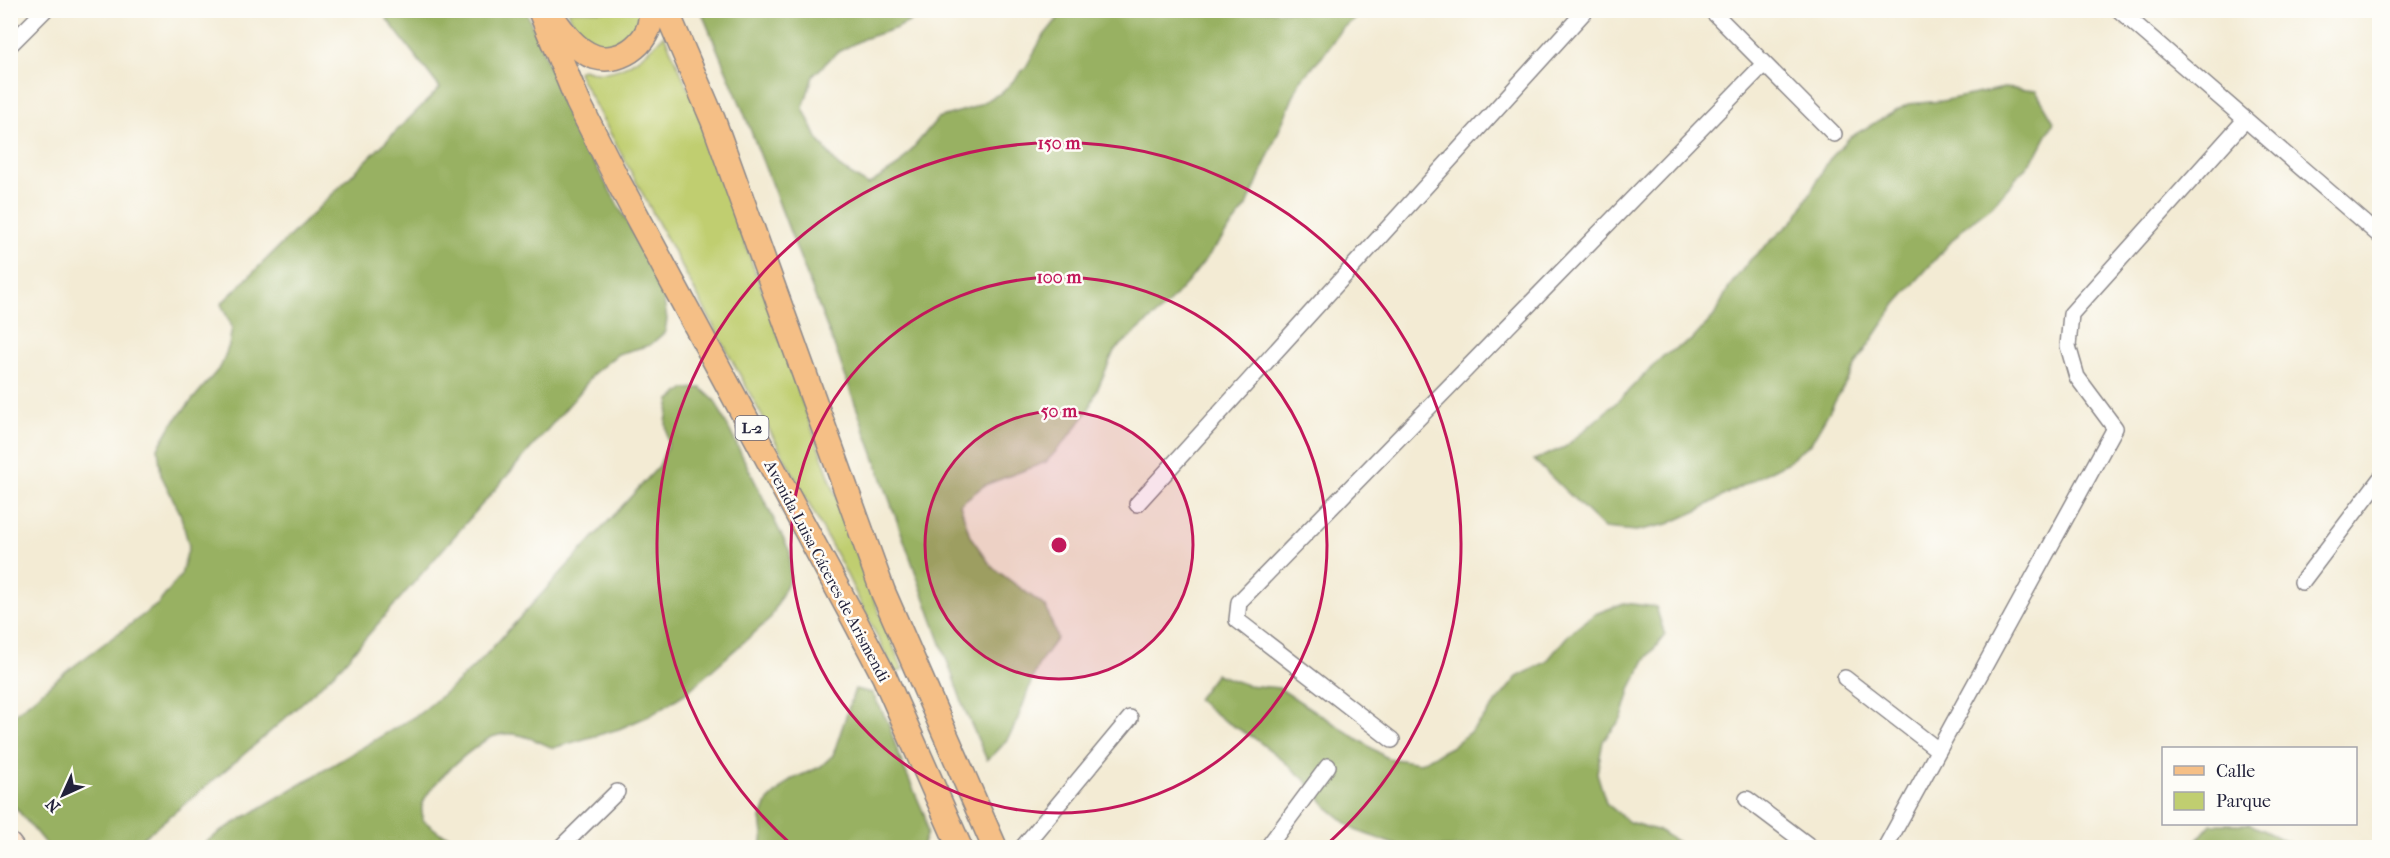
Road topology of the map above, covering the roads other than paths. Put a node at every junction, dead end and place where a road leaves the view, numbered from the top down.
1 (45, 10) edge
2 (540, 10) edge
3 (549, 10) edge
4 (650, 10) edge
5 (666, 10) edge
6 (1586, 10) edge
7 (1711, 10) edge
8 (2119, 10) edge
9 (10, 45) edge
10 (1764, 64) junction
11 (2246, 120) junction
12 (1834, 134) dead end
13 (2379, 236) edge
14 (2379, 479) edge
15 (1137, 504) dead end
16 (2302, 582) dead end
17 (1845, 678) dead end
18 (1130, 718) dead end
19 (1392, 740) dead end
20 (1938, 750) junction
21 (1328, 766) dead end
22 (617, 792) dead end
23 (1748, 800) dead end
24 (560, 848) edge
25 (960, 848) edge
26 (995, 848) edge
27 (1022, 848) edge
28 (1267, 848) edge
29 (1812, 848) edge
30 (1885, 848) edge

1 - 9 street
2 - 25 main road, Avenida Luisa Cáceres de Arismendi / L-2
3 - 4 main road
5 - 26 main road, Avenida Luisa Cáceres de Arismendi
6 - 15 street
7 - 10 street
8 - 11 street
10 - 12 street
10 - 19 street
11 - 13 street
11 - 20 street
14 - 16 street
17 - 20 street
18 - 27 street
20 - 30 street
21 - 28 street
22 - 24 street
23 - 29 street

